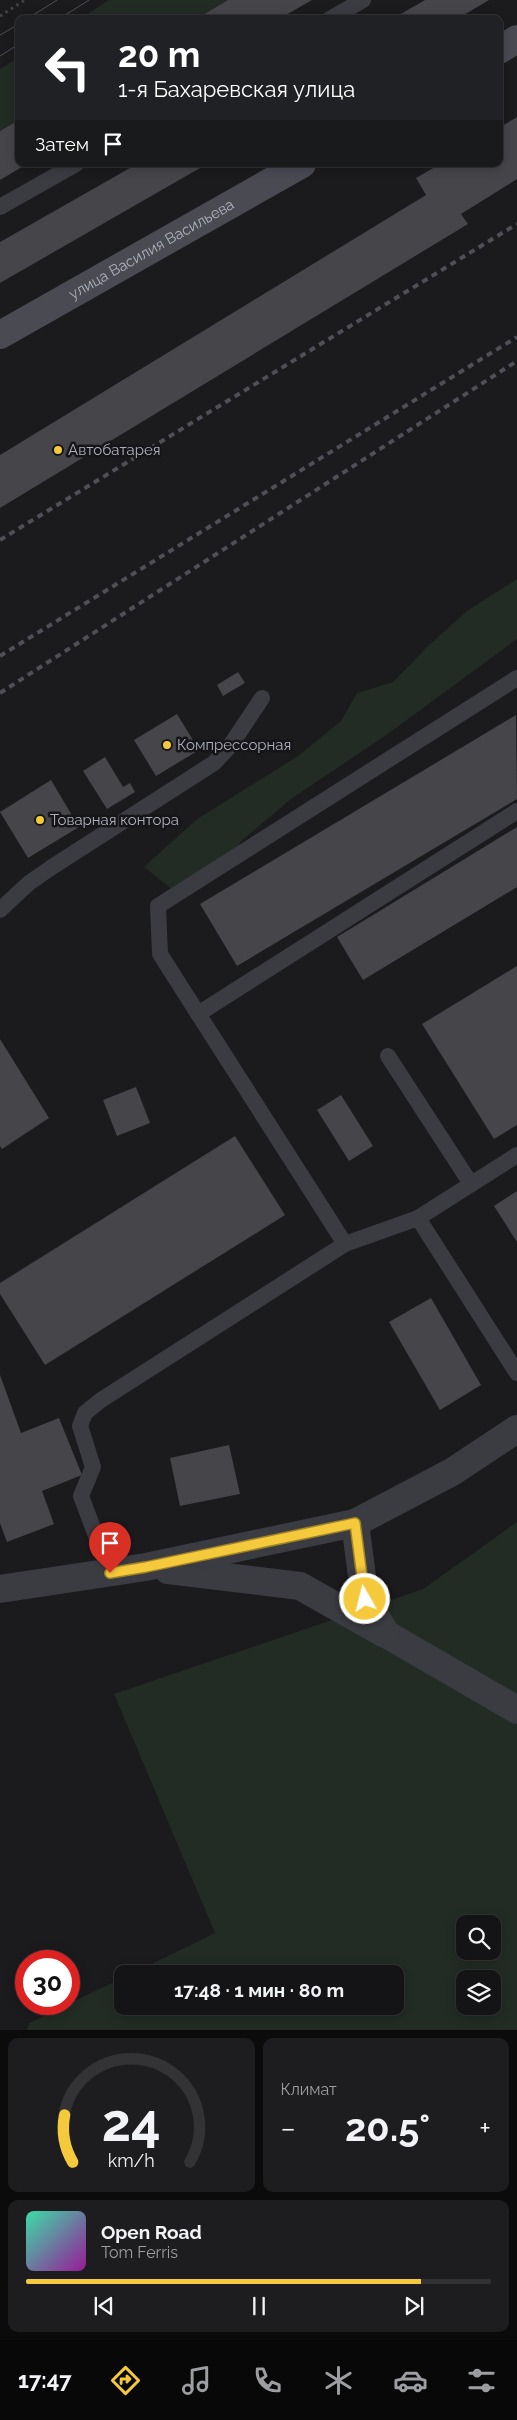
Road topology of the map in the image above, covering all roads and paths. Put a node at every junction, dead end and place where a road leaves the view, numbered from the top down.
1 (25, 0) edge
2 (363, 0) edge
3 (337, 15) edge
4 (0, 16) edge
5 (517, 39) edge
6 (503, 48) edge
7 (71, 167) edge
8 (297, 167) edge
9 (0, 207) edge
10 (0, 335) edge
11 (517, 678) edge
12 (262, 698) dead end
13 (517, 811) edge
14 (0, 910) edge
15 (198, 1014) junction
16 (388, 1056) dead end
17 (517, 1155) edge
18 (471, 1184) junction
19 (418, 1218) junction
20 (345, 1244) junction
21 (517, 1373) edge
22 (517, 1429) edge
23 (355, 1523) junction
24 (146, 1567) junction
25 (110, 1573) junction
26 (0, 1589) edge
27 (386, 1634) junction
28 (517, 1710) edge

1 - 4 path
2 - 3 lane
5 - 6 main road
7 - 9 lane
8 - 10 main road, улица Василия Васильева
11 - 15 lane
12 - 14 lane
13 - 15 lane
15 - 20 lane
16 - 18 lane
17 - 18 lane
18 - 19 lane
19 - 20 lane
19 - 21 lane
20 - 25 lane
22 - 23 street
23 - 24 street
23 - 27 street
24 - 25 street
24 - 27 street
25 - 26 street
27 - 28 street

